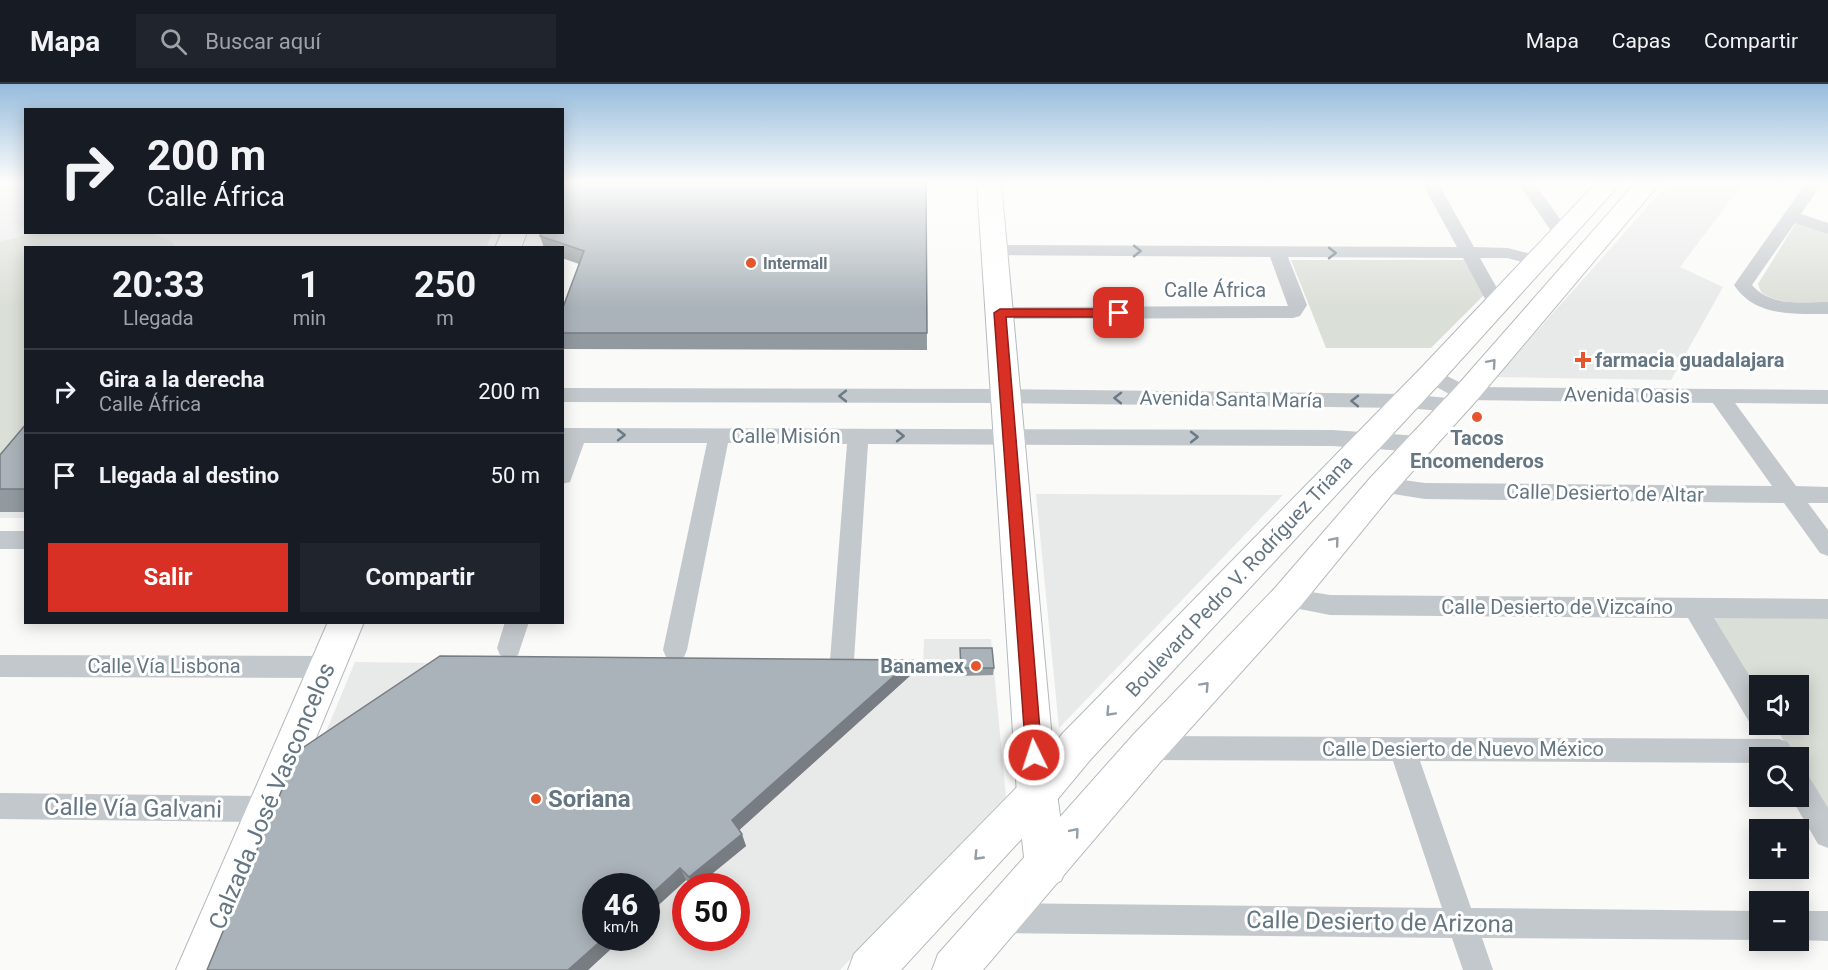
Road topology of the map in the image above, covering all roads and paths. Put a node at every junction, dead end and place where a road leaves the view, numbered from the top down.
1 (993, 224) edge
2 (1452, 224) edge
3 (1555, 224) edge
4 (1575, 224) edge
5 (1595, 224) edge
6 (1786, 224) edge
7 (1562, 234) junction
8 (995, 250) junction
9 (1276, 252) junction
10 (1468, 253) junction
11 (1537, 261) junction
12 (1497, 304) junction
13 (1828, 308) edge
14 (1000, 313) junction
15 (1431, 375) junction
16 (564, 395) edge
17 (1006, 396) junction
18 (1719, 396) junction
19 (1828, 397) edge
20 (1461, 399) junction
21 (1406, 401) junction
22 (569, 435) edge
23 (720, 435) junction
24 (858, 436) junction
25 (1009, 437) junction
26 (1367, 441) junction
27 (1420, 444) junction
28 (564, 464) edge
29 (1382, 485) junction
30 (1791, 495) junction
31 (1828, 495) edge
32 (0, 540) edge
33 (24, 540) edge
34 (1828, 547) edge
35 (1287, 598) junction
36 (1695, 608) junction
37 (1828, 609) edge
38 (345, 624) edge
39 (516, 624) edge
40 (509, 648) dead end
41 (675, 650) dead end
42 (842, 660) edge
43 (0, 666) edge
44 (327, 667) junction
45 (1749, 699) edge
46 (1147, 748) junction
47 (1402, 749) junction
48 (1749, 754) edge
49 (1037, 794) junction
50 (1809, 802) edge
51 (0, 806) edge
52 (267, 809) junction
53 (1828, 834) edge
54 (1046, 866) junction
55 (1001, 918) junction
56 (1462, 924) junction
57 (1749, 926) edge
58 (1809, 926) edge
59 (1828, 926) edge
60 (198, 970) edge
61 (870, 970) edge
62 (954, 970) edge
63 (1478, 970) edge

1 - 8 main road
2 - 10 street
3 - 7 street
4 - 7 main road, Boulevard Pedro V. Rodríguez Triana
20 -> 5 main road, Boulevard Pedro V. Rodríguez Triana
6 - 13 street
7 - 11 main road, Boulevard Pedro V. Rodríguez Triana
8 -> 9 street
8 - 14 main road
9 -> 10 street
9 - 14 street, Calle África
10 - 11 street
10 - 12 street
11 - 12 main road, Boulevard Pedro V. Rodríguez Triana
12 - 15 main road, Boulevard Pedro V. Rodríguez Triana
14 - 17 main road
15 - 20 street, Avenida Oasis
15 - 21 main road, Boulevard Pedro V. Rodríguez Triana
17 -> 16 street, Calle Misión
21 -> 17 street, Avenida Santa María
17 - 25 main road
18 - 19 street, Avenida Oasis
18 - 20 street, Avenida Oasis
18 - 30 street
20 - 21 street, Avenida Santa María
20 - 27 main road, Boulevard Pedro V. Rodríguez Triana
21 - 26 main road, Boulevard Pedro V. Rodríguez Triana
22 -> 23 street, Calle Misión
22 - 28 street
23 - 24 street, Calle Misión
23 - 41 street
24 -> 25 street, Calle Misión
24 - 42 street
25 -> 26 street, Avenida Santa María
25 - 49 main road
26 - 27 street, Avenida Santa María
26 -> 49 main road, Boulevard Pedro V. Rodríguez Triana
27 - 29 main road, Boulevard Pedro V. Rodríguez Triana
29 - 30 street, Calle Desierto de Altar
35 -> 29 main road, Boulevard Pedro V. Rodríguez Triana
30 - 31 street, Calle Desierto de Altar
30 - 34 street
32 - 33 street
35 - 36 street, Calle Desierto de Vizcaíno
46 -> 35 main road, Boulevard Pedro V. Rodríguez Triana
36 - 37 street, Calle Desierto de Vizcaíno
36 - 45 street
38 - 44 main road, Calzada José Vasconcelos
39 - 40 street
43 - 44 street, Calle Vía Lisbona
44 - 52 main road, Calzada José Vasconcelos
46 - 47 street, Calle Desierto de Nuevo México
54 -> 46 main road, Boulevard Pedro V. Rodríguez Triana
47 - 48 street, Calle Desierto de Nuevo México
47 - 56 street
49 - 54 main road
49 -> 61 main road, Boulevard Pedro V. Rodríguez Triana
50 - 53 street
51 - 52 street, Calle Vía Galvani
52 - 60 main road, Calzada José Vasconcelos
54 - 55 main road, Boulevard Pedro V. Rodríguez Triana
55 - 56 street, Calle Desierto de Arizona
55 - 62 main road, Boulevard Pedro V. Rodríguez Triana
56 - 57 street, Calle Desierto de Arizona
56 - 63 street
58 - 59 street

